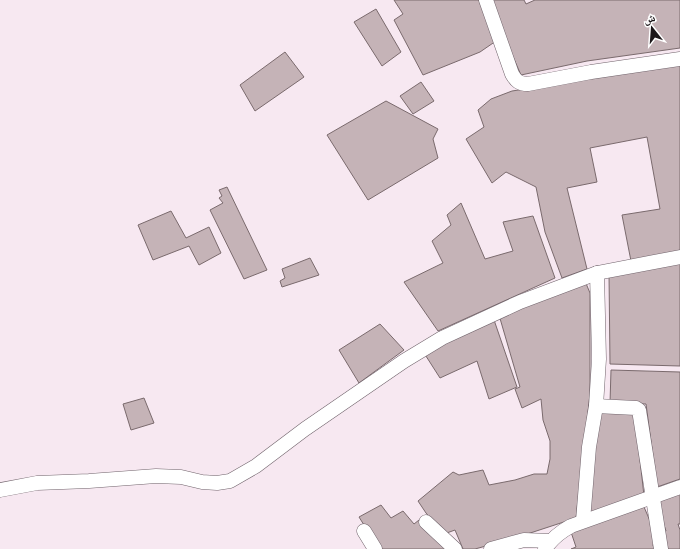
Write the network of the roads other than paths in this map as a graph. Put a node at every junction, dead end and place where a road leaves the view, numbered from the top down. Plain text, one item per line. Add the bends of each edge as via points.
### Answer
1 (486, 0) edge
2 (680, 60) edge
3 (680, 257) edge
4 (597, 273) junction
5 (596, 406) junction
6 (680, 487) edge
7 (0, 490) edge
8 (652, 497) junction
9 (426, 522) dead end
10 (582, 522) junction
11 (364, 531) dead end
12 (548, 545) edge
13 (375, 549) edge
14 (455, 549) edge
15 (491, 549) edge
16 (661, 549) edge

1 - 2 street via 512,74 521,84
3 - 4 street
4 - 5 street via 599,359
4 - 7 street via 520,302 442,338 404,361 310,425 256,466 230,481 202,482 181,477 156,476 36,483
5 - 8 street via 639,410
5 - 10 street via 589,447
6 - 8 street
8 - 10 street
8 - 16 street
9 - 14 street
10 - 12 street via 559,532
11 - 13 street
12 - 15 street via 524,540

